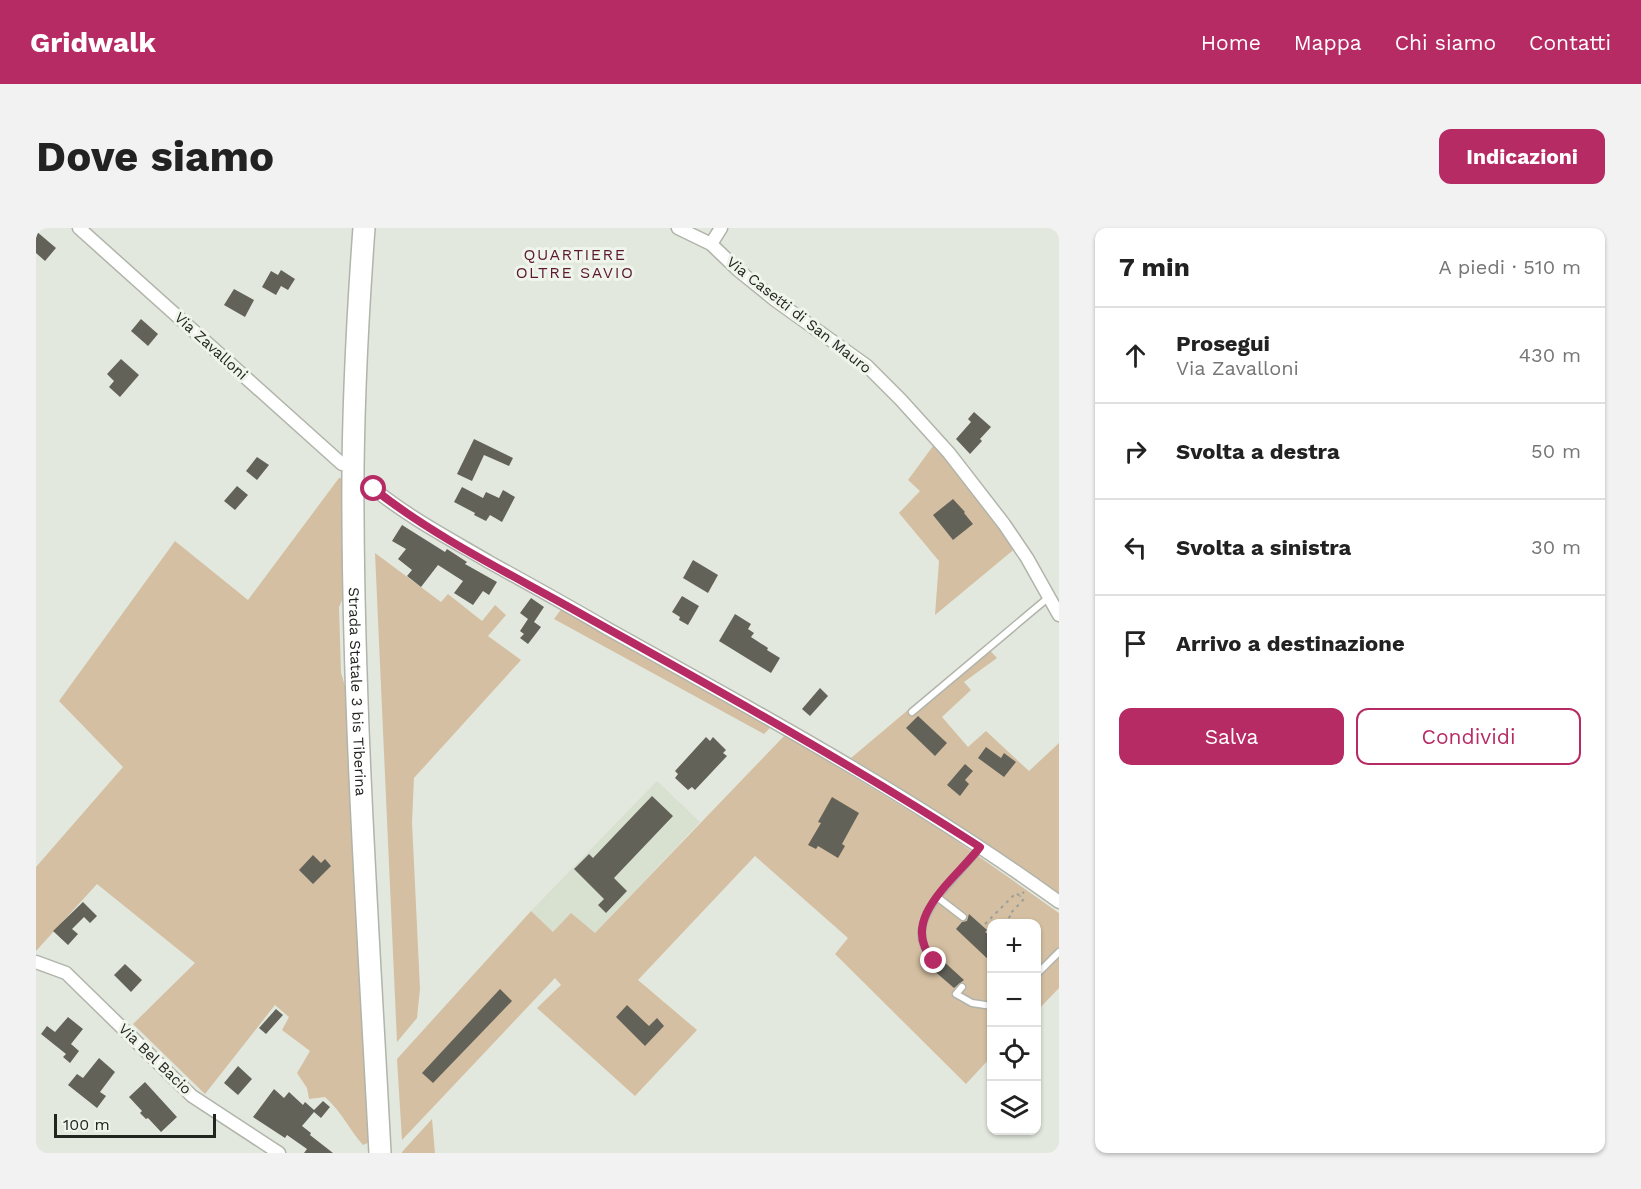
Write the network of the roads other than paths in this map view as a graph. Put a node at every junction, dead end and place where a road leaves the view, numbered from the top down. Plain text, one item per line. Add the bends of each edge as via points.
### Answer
1 (79, 228) edge
2 (364, 228) edge
3 (376, 228) edge
4 (678, 228) edge
5 (721, 228) edge
6 (711, 244) junction
7 (342, 464) tunnel mouth
8 (374, 489) tunnel mouth
9 (1049, 597) junction
10 (1059, 615) edge
11 (912, 712) dead end
12 (980, 847) junction
13 (937, 897) junction
14 (1059, 903) edge
15 (963, 917) dead end
16 (1059, 951) edge
17 (934, 961) dead end
18 (36, 962) edge
19 (1038, 973) edge
20 (962, 987) dead end
21 (987, 1005) edge
22 (379, 1019) junction
23 (279, 1153) edge
24 (380, 1153) edge
25 (392, 1153) edge

1 - 7 street, Via Zavalloni
2 - 22 highway, Strada Statale 3 bis Tiberina via 353,516 360,759
3 - 22 highway, Strada Statale 3 bis Tiberina via 366,518
4 - 6 street, Via Casetti di San Mauro
5 - 6 street
6 - 9 street, Via Casetti di San Mauro via 775,300 867,366 901,400 949,453 1004,524
8 - 12 street via 442,536 729,697
9 - 10 street, Via Casetti di San Mauro
9 - 11 lane
12 - 13 lane
12 - 14 street
13 - 15 lane
13 - 17 lane via 924,916 922,933 923,946
16 - 19 lane
18 - 23 street, Via Bel Bacio via 66,973 192,1096
20 - 21 lane via 956,994 972,1003
22 - 24 highway, Strada Statale 3 bis Tiberina
22 - 25 highway, Strada Statale 3 bis Tiberina

